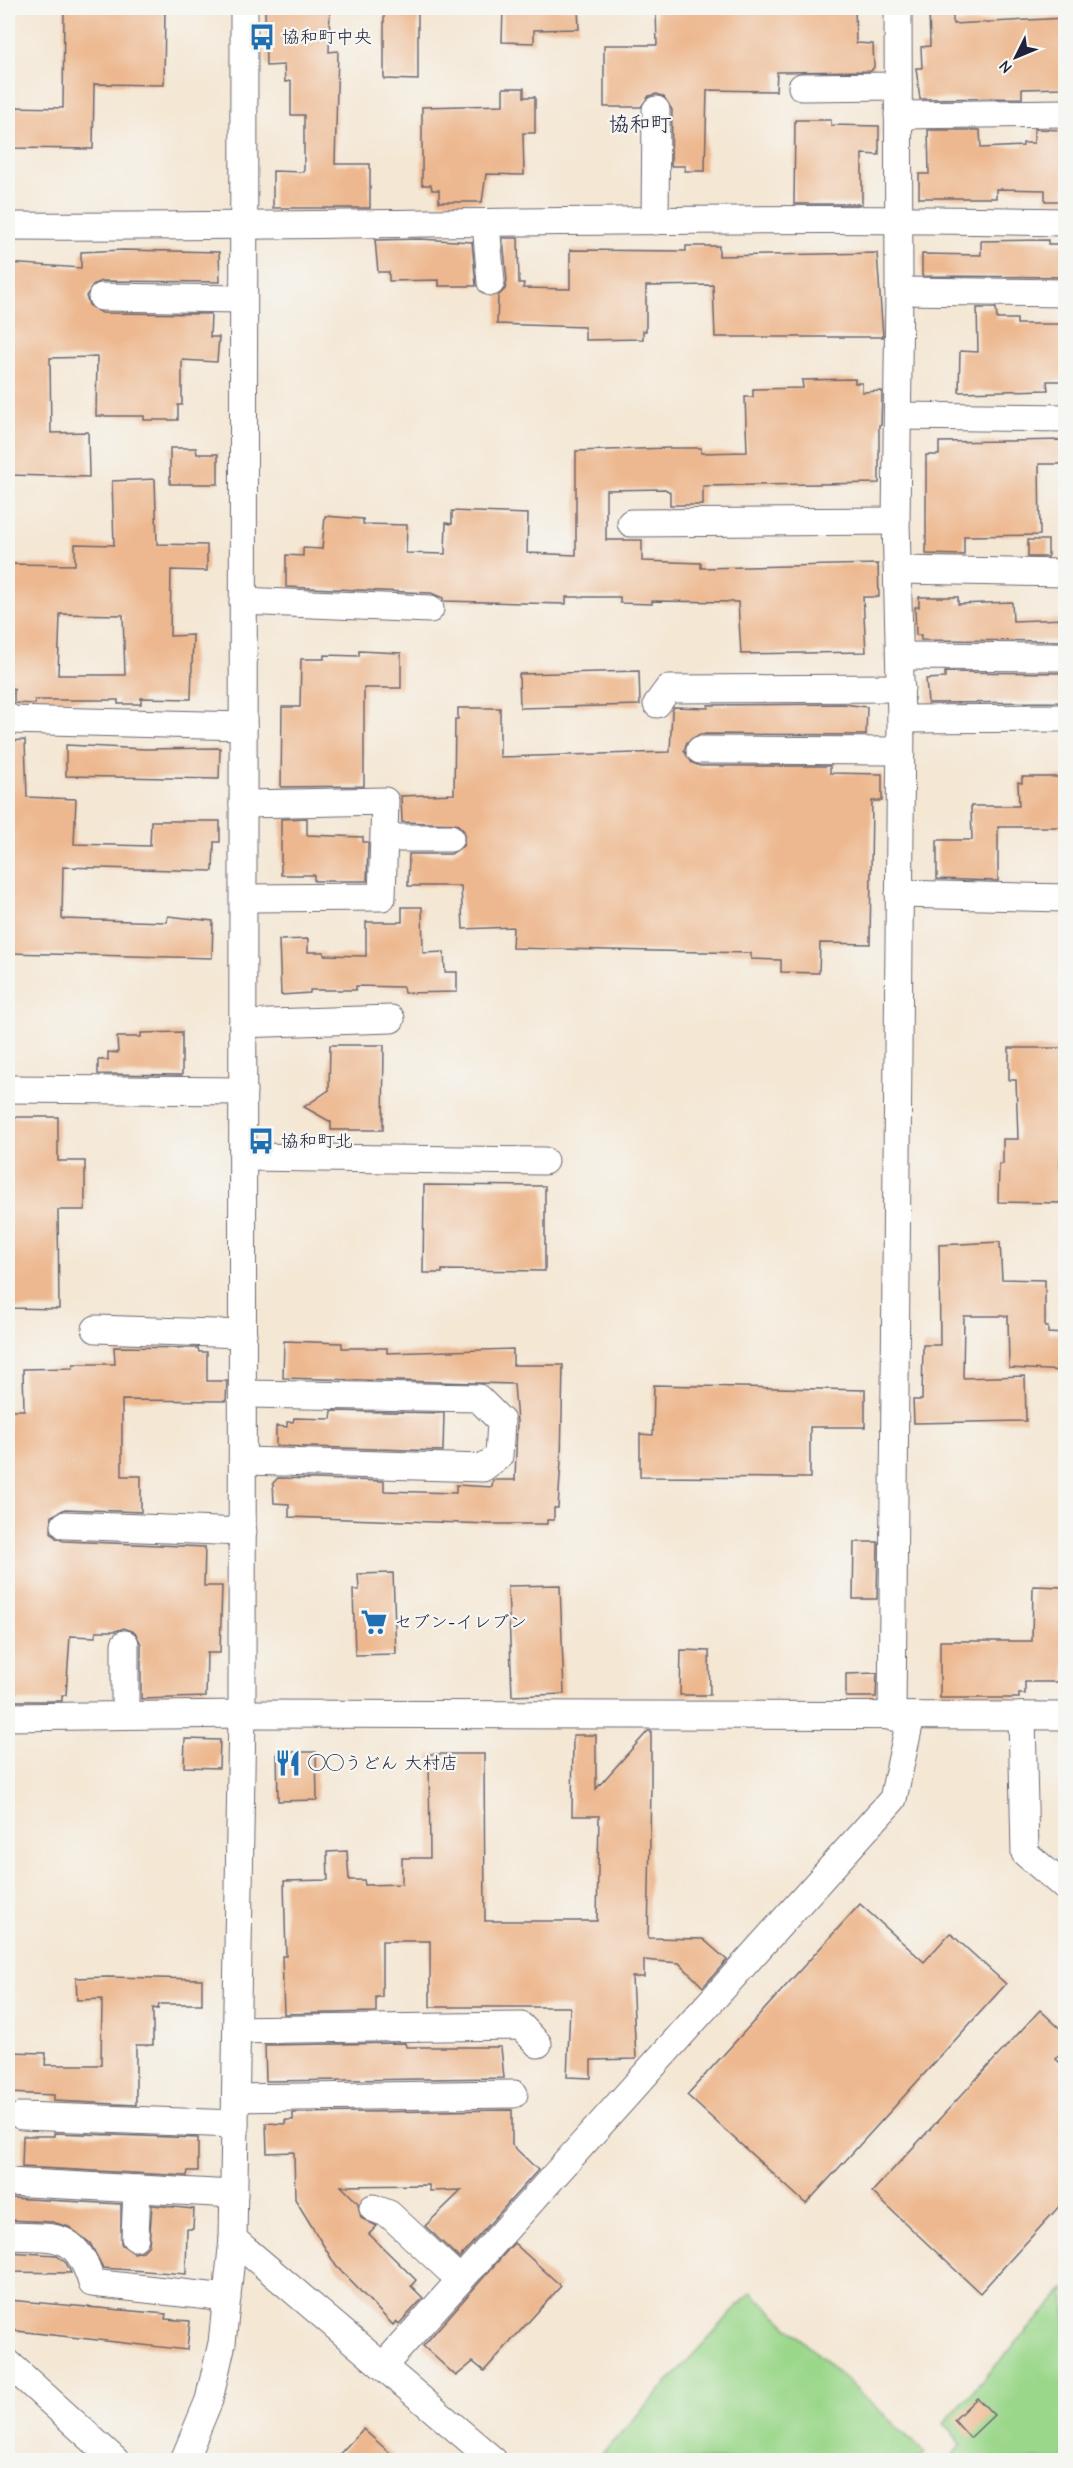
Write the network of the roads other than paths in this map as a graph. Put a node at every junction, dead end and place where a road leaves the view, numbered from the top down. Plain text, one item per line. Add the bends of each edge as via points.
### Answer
1 (244, 8) edge
2 (898, 8) edge
3 (898, 86) junction
4 (802, 87) dead end
5 (656, 110) dead end
6 (1065, 113) edge
7 (898, 115) junction
8 (899, 218) junction
9 (655, 221) junction
10 (1065, 222) edge
11 (486, 224) junction
12 (8, 226) edge
13 (243, 227) junction
14 (491, 282) dead end
15 (899, 291) junction
16 (1065, 293) edge
17 (102, 297) dead end
18 (243, 300) junction
19 (898, 416) junction
20 (1065, 418) edge
21 (896, 520) junction
22 (631, 523) dead end
23 (899, 570) junction
24 (1065, 573) edge
25 (243, 601) junction
26 (430, 609) dead end
27 (900, 656) junction
28 (1065, 657) edge
29 (901, 688) junction
30 (657, 704) dead end
31 (8, 717) edge
32 (1065, 718) edge
33 (901, 719) junction
34 (243, 726) junction
35 (700, 750) dead end
36 (899, 751) junction
37 (243, 804) junction
38 (385, 838) junction
39 (450, 838) dead end
40 (899, 894) junction
41 (244, 898) junction
42 (1065, 898) edge
43 (391, 1019) dead end
44 (243, 1024) junction
45 (8, 1089) edge
46 (243, 1091) junction
47 (243, 1157) junction
48 (544, 1161) dead end
49 (96, 1329) dead end
50 (243, 1334) junction
51 (243, 1394) junction
52 (243, 1461) junction
53 (65, 1525) dead end
54 (243, 1532) junction
55 (125, 1644) dead end
56 (242, 1714) junction
57 (125, 1715) junction
58 (902, 1716) junction
59 (1022, 1716) junction
60 (1065, 1716) edge
61 (8, 1717) edge
62 (1065, 1888) edge
63 (237, 2030) junction
64 (538, 2044) dead end
65 (514, 2094) dead end
66 (236, 2098) junction
67 (22, 2116) dead end
68 (235, 2124) junction
69 (8, 2182) edge
70 (137, 2189) junction
71 (234, 2194) junction
72 (373, 2208) dead end
73 (8, 2236) edge
74 (135, 2237) dead end
75 (233, 2239) junction
76 (460, 2280) junction
77 (227, 2298) junction
78 (8, 2364) edge
79 (383, 2366) junction
80 (115, 2460) edge
81 (184, 2460) edge
82 (493, 2460) edge

1 - 13 street
2 - 3 street
3 - 4 street
3 - 7 street
5 - 9 street
6 - 7 street
7 - 8 street
8 - 9 street
8 - 10 street
8 - 15 street
9 - 11 street
11 - 13 street
11 - 14 street
12 - 13 street
13 - 18 street
15 - 16 street
15 - 19 street
17 - 18 street
18 - 25 street
19 - 20 street
19 - 21 street
21 - 22 street
21 - 23 street
23 - 24 street
23 - 27 street
25 - 26 street
25 - 34 street
27 - 28 street
27 - 29 street
29 - 30 street via 668,689
29 - 33 street
31 - 34 street
32 - 33 street
33 - 36 street
34 - 37 street
35 - 36 street
36 - 40 street
37 - 38 street via 385,801
37 - 41 street
38 - 39 street
38 - 41 street via 382,897
40 - 42 street
40 - 58 street
41 - 44 street
43 - 44 street
44 - 46 street
45 - 46 street
46 - 47 street
47 - 48 street
47 - 50 street
49 - 50 street
50 - 51 street
51 - 52 street
51 - 52 street via 478,1398 501,1421 499,1456 483,1468
52 - 54 street
53 - 54 street
54 - 56 street
55 - 57 street
56 - 57 street
56 - 58 street
56 - 63 street
57 - 61 street
58 - 59 street
58 - 76 street via 893,1799
59 - 60 street
59 - 62 street via 1025,1853
63 - 64 street via 521,2026
63 - 66 street
65 - 66 street
66 - 68 street
67 - 68 street
68 - 71 street
69 - 70 street
70 - 71 street
70 - 74 street
71 - 75 street
72 - 76 street via 389,2214
73 - 77 street via 64,2239 78,2252 92,2283
75 - 77 street
75 - 79 street
76 - 79 street
77 - 81 street via 209,2400
78 - 80 street
79 - 82 street

